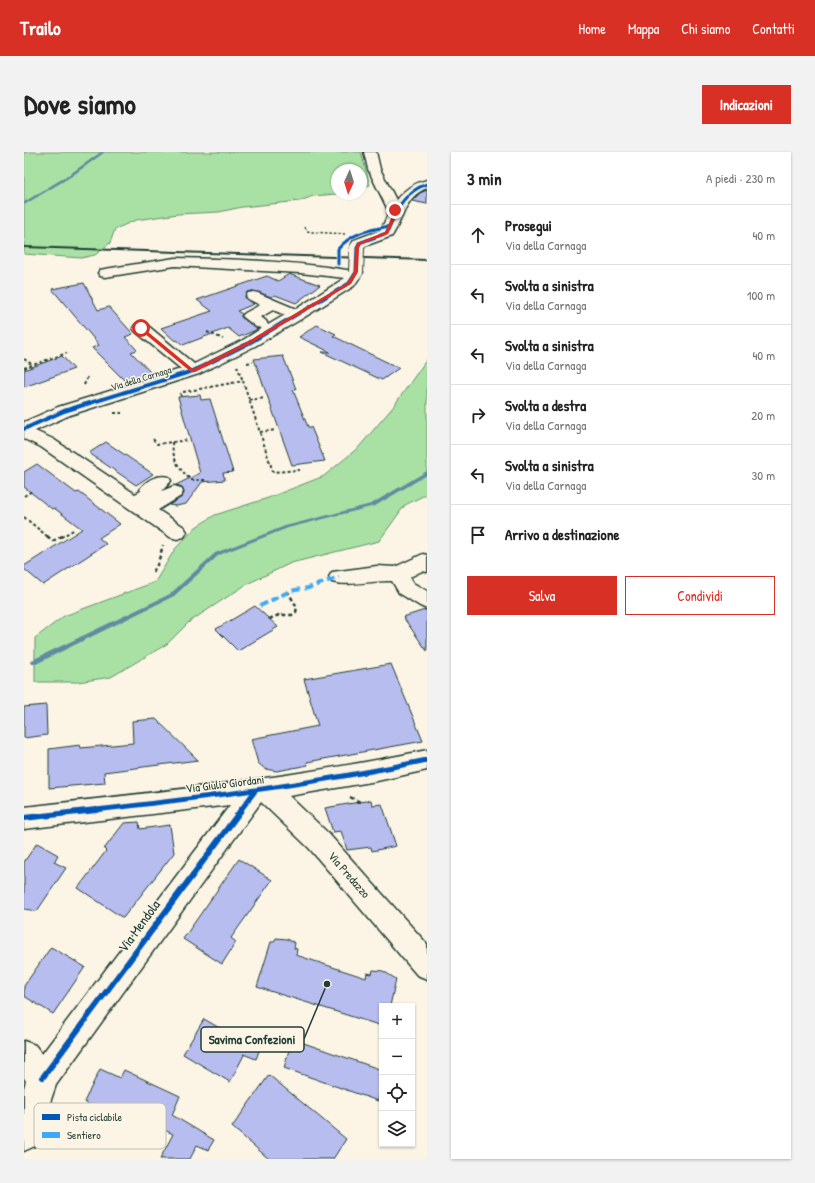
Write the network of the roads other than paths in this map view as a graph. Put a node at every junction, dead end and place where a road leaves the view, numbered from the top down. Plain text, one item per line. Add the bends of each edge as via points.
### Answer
1 (370, 152) edge
2 (427, 184) edge
3 (396, 212) junction
4 (337, 268) junction
5 (105, 273) dead end
6 (355, 274) junction
7 (253, 296) dead end
8 (273, 304) junction
9 (304, 311) junction
10 (260, 324) dead end
11 (141, 328) dead end
12 (193, 371) junction
13 (108, 408) dead end
14 (64, 411) junction
15 (24, 429) edge
16 (24, 432) edge
17 (168, 486) dead end
18 (427, 565) edge
19 (398, 574) junction
20 (339, 576) dead end
21 (427, 600) edge
22 (427, 760) edge
23 (260, 791) junction
24 (24, 818) edge
25 (427, 965) edge
26 (34, 1066) edge
27 (24, 1135) edge

1 - 3 street via 374,169
2 - 3 street via 409,192
3 - 6 street, bridge via 387,233 374,233 359,243 354,242
4 - 5 street via 175,262
4 - 6 street
4 - 9 street, Via della Carnaga via 332,284
6 - 9 street, Via della Carnaga via 349,284
7 - 8 street
8 - 9 street
8 - 10 street via 250,316
9 - 12 street, Via della Carnaga
11 - 12 street, Via della Carnaga
12 - 14 street, Via della Carnaga
13 - 14 street, Via della Carnaga
14 - 15 street, Via della Carnaga
16 - 17 street via 48,443 158,518
18 - 19 street via 423,562
19 - 20 street
19 - 21 street via 406,588
22 - 23 street, Via Giulio Giordani via 326,781
23 - 24 street, Via Giulio Giordani
23 - 25 street, Via Predazzo via 318,840
23 - 26 street, Via Mendola
26 - 27 street, Via Mendola

